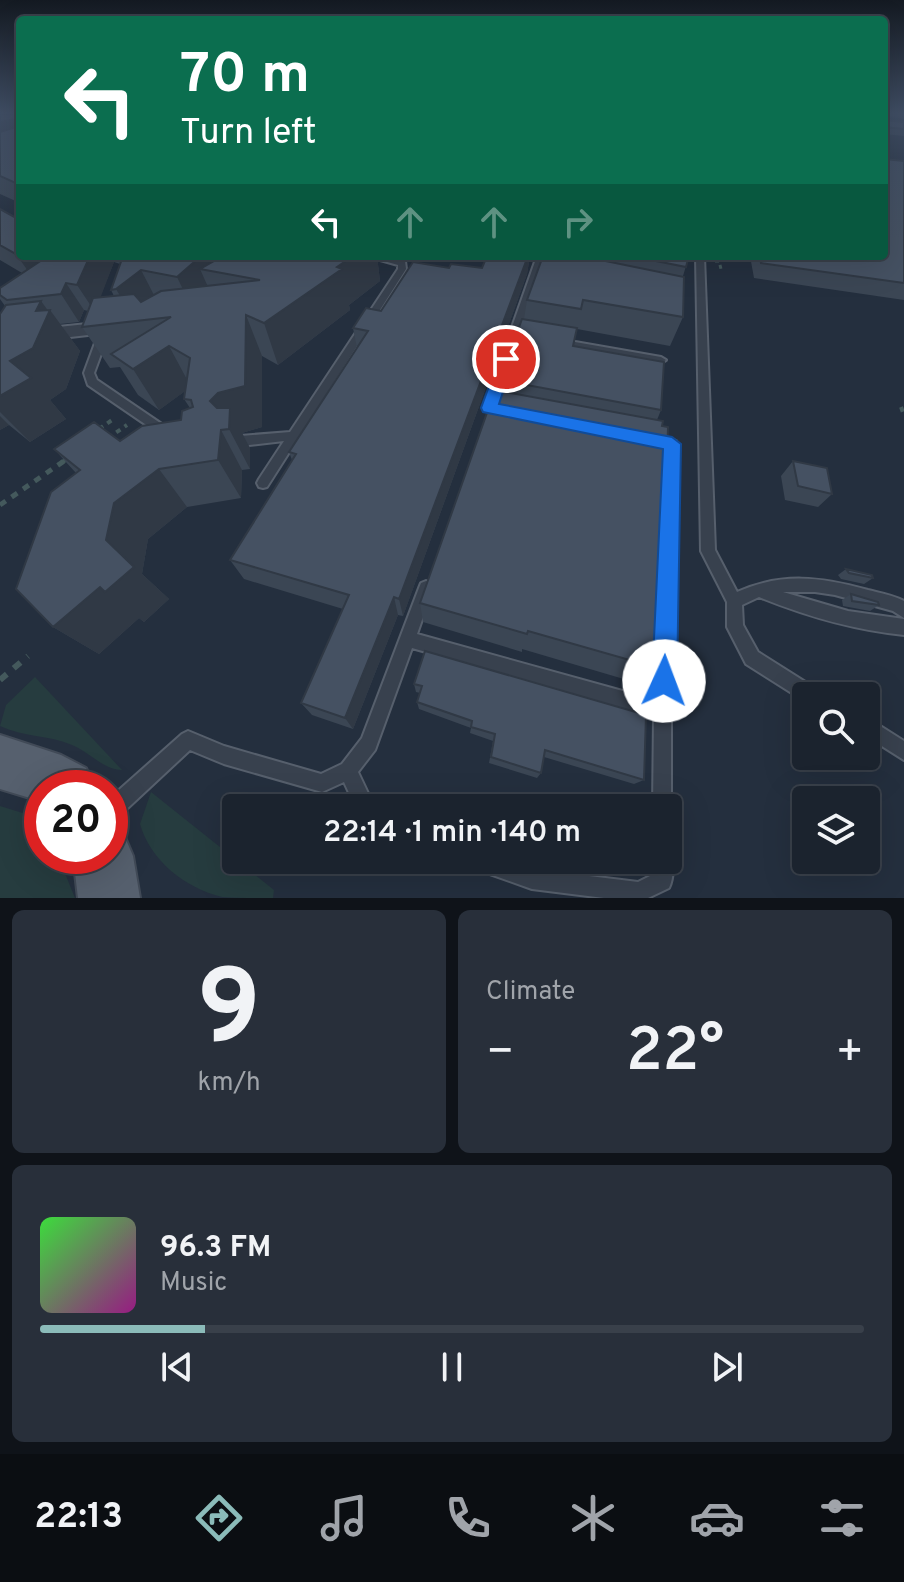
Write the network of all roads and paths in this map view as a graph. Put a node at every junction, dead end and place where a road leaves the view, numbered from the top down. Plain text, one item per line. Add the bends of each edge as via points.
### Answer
1 (393, 260) edge
2 (700, 260) edge
3 (543, 267) edge
4 (687, 303) edge
5 (702, 306) junction
6 (135, 325) edge
7 (105, 328) junction
8 (0, 339) edge
9 (544, 339) edge
10 (661, 360) edge
11 (901, 407) dead end
12 (130, 408) junction
13 (493, 414) edge
14 (141, 415) junction
15 (904, 415) edge
16 (95, 431) edge
17 (294, 436) junction
18 (172, 437) edge
19 (642, 438) edge
20 (107, 439) edge
21 (240, 441) dead end
22 (72, 447) edge
23 (75, 457) edge
24 (67, 459) junction
25 (263, 483) dead end
26 (0, 505) edge
27 (433, 567) edge
28 (755, 589) junction
29 (734, 601) junction
30 (904, 611) edge
31 (904, 627) edge
32 (408, 639) junction
33 (28, 656) dead end
34 (0, 680) edge
35 (792, 683) edge
36 (663, 711) junction
37 (880, 735) edge
38 (904, 751) edge
39 (0, 762) edge
40 (28, 770) edge
41 (348, 770) junction
42 (359, 794) edge
43 (662, 794) edge
44 (128, 795) edge
45 (106, 874) edge
46 (518, 874) edge
47 (662, 874) edge
48 (109, 898) edge

1 - 17 lane via 402,263 402,269
2 - 5 lane
3 - 13 lane
4 - 5 lane
5 - 29 lane via 708,551
6 - 7 street
7 - 8 street
7 - 12 lane via 89,373 92,382
9 - 10 lane
11 - 15 path
12 - 14 lane
12 - 16 path
14 - 18 lane
14 - 20 path
17 - 21 lane
17 - 25 lane
19 - 36 lane via 672,444
22 - 24 path
23 - 24 path
24 - 26 path
27 - 32 lane
28 - 29 lane
28 - 30 lane via 805,582
28 - 31 lane via 792,604
29 - 35 lane via 735,627 752,658
32 - 36 lane
32 - 41 lane via 369,744
33 - 34 path
36 - 43 lane
37 - 38 lane
39 - 40 main road
41 - 42 lane
41 - 44 lane via 322,783 188,740
45 - 48 main road
46 - 47 lane via 638,892 662,881

